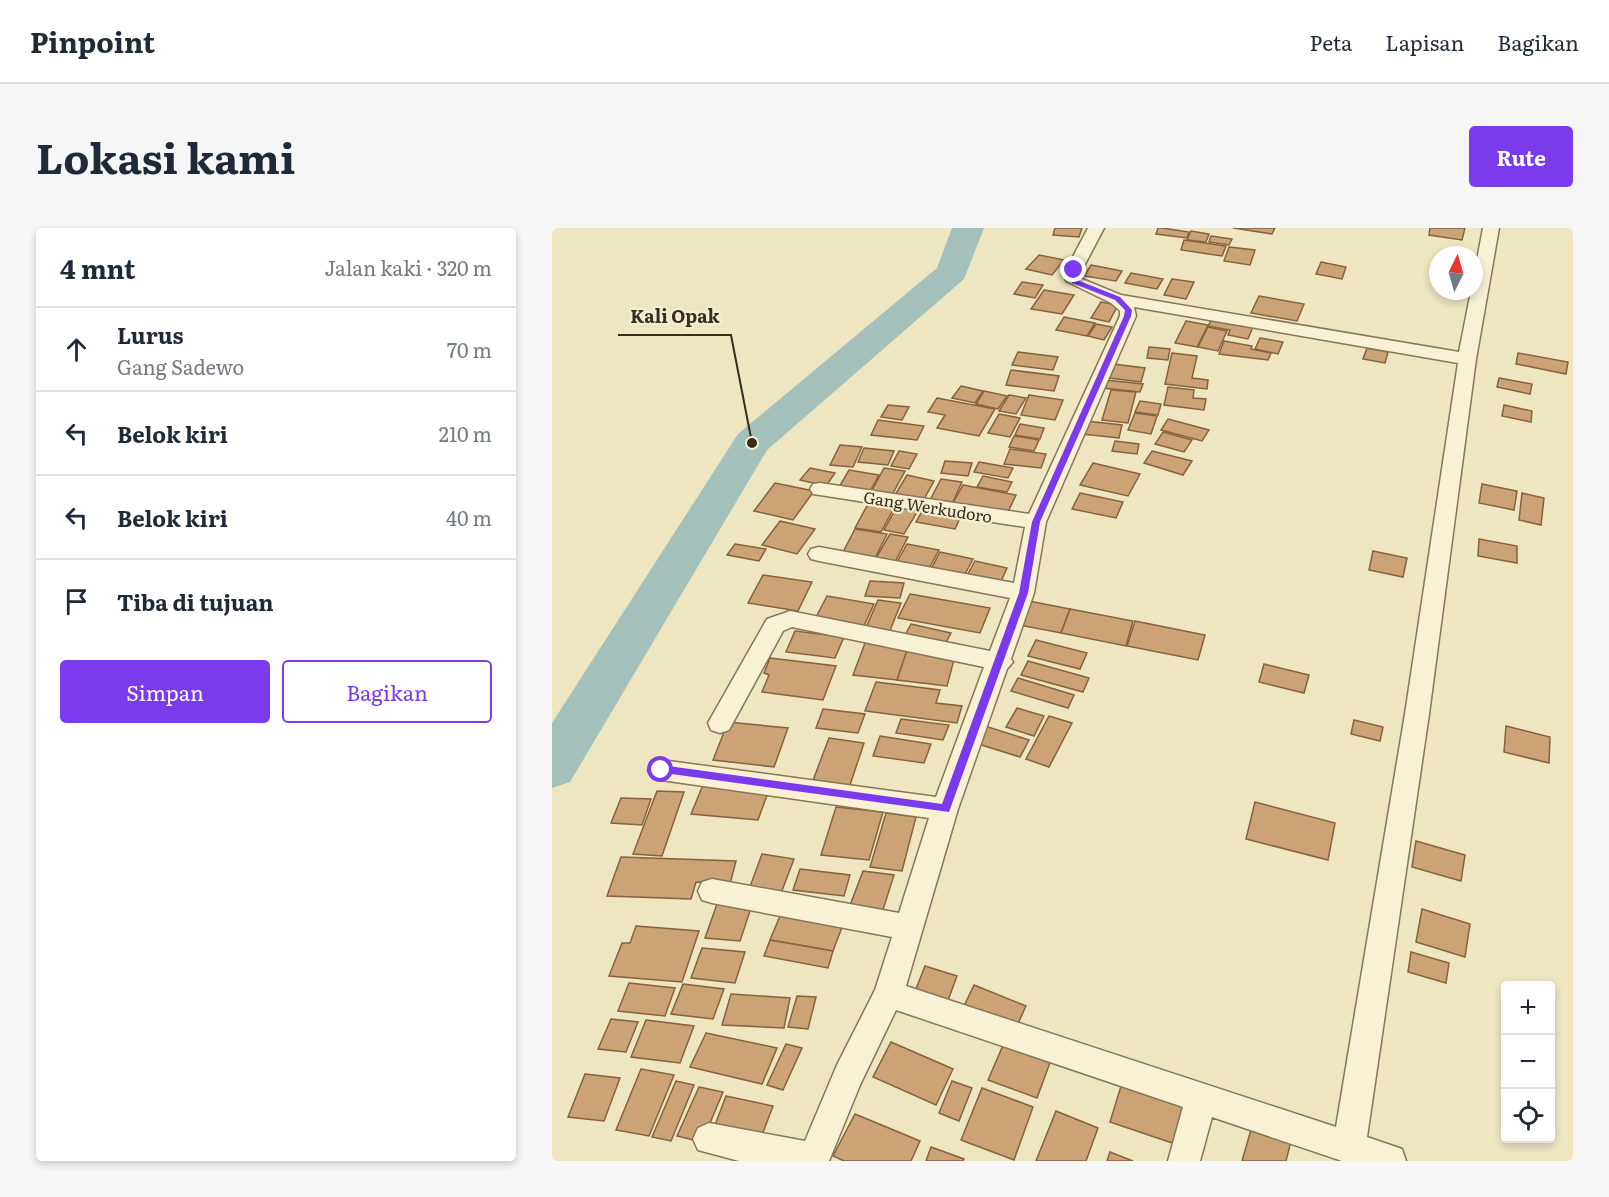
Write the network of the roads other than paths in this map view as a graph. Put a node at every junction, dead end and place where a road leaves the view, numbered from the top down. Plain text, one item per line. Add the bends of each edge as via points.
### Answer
1 (1096, 228) edge
2 (1491, 228) edge
3 (1118, 299) junction
4 (1467, 359) junction
5 (820, 489) dead end
6 (1036, 522) junction
7 (819, 554) dead end
8 (1023, 593) junction
9 (1000, 662) junction
10 (720, 723) dead end
11 (661, 770) dead end
12 (945, 809) junction
13 (712, 891) dead end
14 (911, 928) junction
15 (889, 994) junction
16 (1202, 1098) junction
17 (709, 1139) dead end
18 (1349, 1147) junction
19 (813, 1160) edge
20 (1184, 1161) edge
21 (1390, 1161) edge

1 - 3 street via 1074,270 1074,281
2 - 4 street
3 - 4 street
3 - 6 street via 1128,310 1128,316
4 - 18 street via 1417,714
5 - 6 street, Gang Werkudoro
6 - 8 street
7 - 8 street
8 - 9 street
9 - 10 street via 801,620 781,621 775,625
9 - 12 street
11 - 12 street
12 - 14 street
13 - 14 street
14 - 15 street
15 - 16 street
15 - 19 street via 848,1076
16 - 18 street
16 - 20 street
17 - 19 street
18 - 21 street

